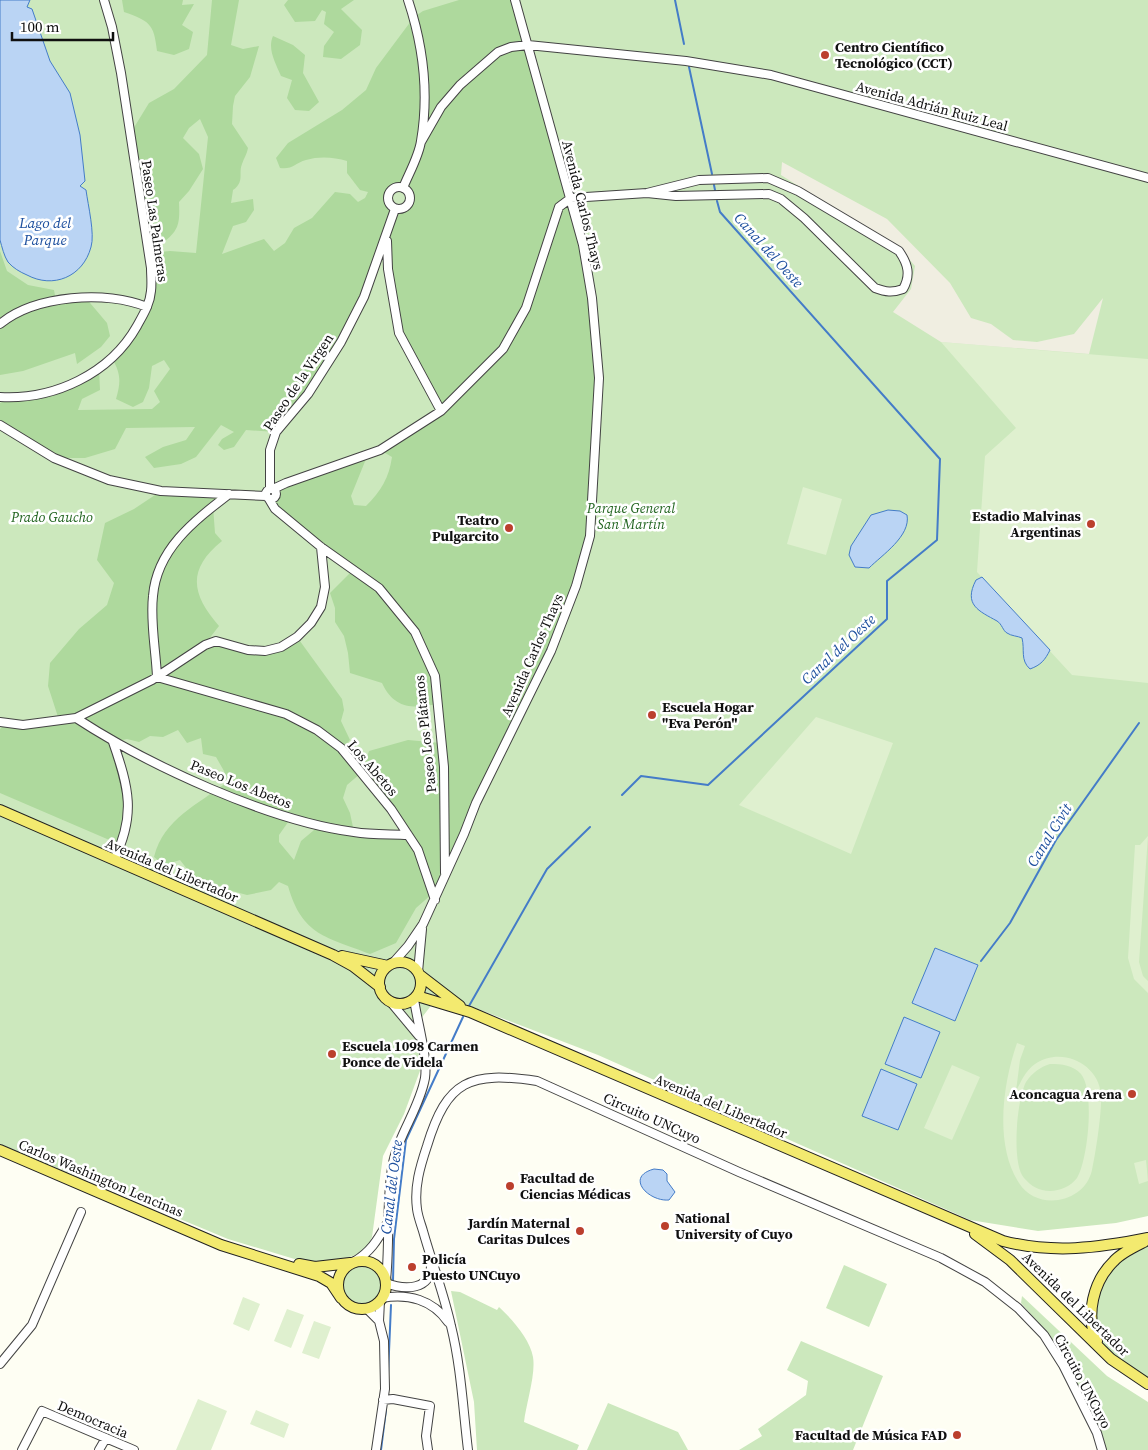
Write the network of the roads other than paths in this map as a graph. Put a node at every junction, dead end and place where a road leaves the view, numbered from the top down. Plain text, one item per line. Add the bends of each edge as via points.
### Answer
1 (104, 0) edge
2 (408, 0) edge
3 (515, 0) edge
4 (528, 45) junction
5 (421, 142) junction
6 (1148, 178) edge
7 (403, 188) junction
8 (646, 193) junction
9 (571, 198) junction
10 (395, 209) junction
11 (386, 236) junction
12 (147, 307) junction
13 (0, 324) edge
14 (0, 397) edge
15 (13, 398) junction
16 (0, 403) edge
17 (441, 411) junction
18 (0, 420) edge
19 (0, 425) edge
20 (13, 432) junction
21 (228, 494) junction
22 (269, 494) junction
23 (275, 509) joint
24 (322, 547) junction
25 (158, 677) junction
26 (76, 718) junction
27 (0, 722) edge
28 (113, 742) junction
29 (0, 810) edge
30 (408, 835) junction
31 (114, 860) junction
32 (445, 875) junction
33 (434, 900) junction
34 (423, 924) junction
35 (333, 954) junction
36 (390, 965) junction
37 (419, 974) junction
38 (380, 987) junction
39 (415, 997) junction
40 (389, 1000) junction
41 (470, 1012) junction
42 (419, 1036) junction
43 (0, 1150) edge
44 (81, 1212) dead end
45 (387, 1224) junction
46 (962, 1225) junction
47 (190, 1232) junction
48 (1148, 1238) edge
49 (431, 1257) junction
50 (352, 1262) junction
51 (386, 1281) junction
52 (341, 1298) junction
53 (381, 1300) junction
54 (367, 1309) junction
55 (379, 1321) junction
56 (451, 1326) junction
57 (1100, 1347) junction
58 (0, 1364) edge
59 (1148, 1384) edge
60 (383, 1400) junction
61 (106, 1438) junction
62 (22, 1450) edge
63 (99, 1450) edge
64 (134, 1450) edge
65 (376, 1450) edge
66 (428, 1450) edge
67 (468, 1450) edge
68 (1102, 1450) edge

1 - 12 street, Paseo Las Palmeras via 121,73 151,268
2 - 5 street via 419,33 425,90
3 - 4 street, Avenida Carlos Thays
4 - 5 street via 498,52 460,85 441,107
4 - 6 street, Avenida Adrián Ruiz Leal via 686,61 771,75
4 - 9 street, Avenida Carlos Thays
5 - 7 street
7 - 10 street via 409,193 409,204 403,209
7 - 10 street via 393,189 388,194 388,201
8 - 8 street via 676,196 769,194 793,208 875,288 895,292 903,289 908,280 906,260 900,251 798,190 768,178 699,180
8 - 9 street
9 - 17 street via 559,208 526,308 503,349
9 - 32 street, Avenida Carlos Thays via 583,245 598,351 590,536 576,586 551,651 476,803
10 - 11 street, Paseo de la Virgen
11 - 17 street via 399,333
11 - 22 street, Paseo de la Virgen via 364,297 341,342 308,394 276,432 270,450
12 - 13 street via 114,298 85,297 33,307
12 - 15 street, Paseo Las Palmeras via 132,335 99,370 60,388
14 - 15 street
15 - 16 street
17 - 22 street via 380,450 284,483
18 - 20 street
19 - 20 street
20 - 21 street via 54,458 109,480 161,491
21 - 22 street
21 - 25 street via 183,533 160,565 152,598
22 - 23 street, Paseo de la Virgen
23 - 24 street, Paseo Los Plátanos
24 - 25 street via 325,587 320,607 311,623 297,637 281,647 265,651 216,641 204,645
24 - 32 street, Paseo Los Plátanos via 379,588 415,632 435,676 444,767
25 - 26 street
25 - 30 street, Los Abetos via 286,714 317,730 341,748 391,808
26 - 27 street via 23,725
26 - 28 street, Paseo Los Abetos
28 - 30 street, Paseo Los Abetos via 217,790 291,818 354,832
28 - 31 street via 123,771 128,805 125,837
29 - 31 main road, Avenida del Libertador
30 - 33 street, Los Abetos via 418,850
31 - 35 main road, Avenida del Libertador
32 - 33 street, Avenida Carlos Thays
33 - 34 street, Avenida Carlos Thays
34 - 36 street, Avenida Carlos Thays
34 - 37 street, Avenida Carlos Thays via 418,954
35 - 36 main road, Avenida del Libertador
35 - 38 main road, Avenida del Libertador
36 - 37 main road via 406,962
36 - 38 main road via 380,979
37 - 39 main road via 422,983
37 - 41 main road, Avenida del Libertador
38 - 40 main road
39 - 40 main road via 403,1003
39 - 41 main road, Avenida del Libertador
39 - 42 street
40 - 42 street
41 - 46 main road, Avenida del Libertador
42 - 45 street via 425,1055 424,1079 395,1155
43 - 47 main road, Carlos Washington Lencinas
44 - 58 street via 32,1325
45 - 50 street via 376,1244
45 - 51 street
46 - 48 main road, Avenida del Libertador via 1003,1241 1043,1250 1074,1250
46 - 57 main road, Avenida del Libertador via 1010,1260
47 - 50 main road, Carlos Washington Lencinas via 315,1267
47 - 52 main road, Carlos Washington Lencinas via 249,1256 320,1276 331,1283
48 - 57 main road via 1114,1260 1099,1283 1091,1320
49 - 51 street via 432,1273 412,1289 400,1288
49 - 56 street, Circuito UNCuyo
49 - 68 street, Circuito UNCuyo via 418,1216 418,1172 438,1113 457,1089 469,1083 512,1077 537,1081 941,1258 985,1282 1018,1308 1044,1335 1064,1365
50 - 51 main road via 365,1260 374,1264
50 - 52 main road via 338,1278
51 - 53 main road
52 - 54 main road via 352,1307
53 - 54 main road
53 - 55 street
53 - 56 street via 396,1296 421,1300 442,1314
54 - 55 street
55 - 60 street via 384,1341
56 - 67 street, Circuito UNCuyo
57 - 59 main road, Avenida del Libertador
60 - 65 street
60 - 66 street via 430,1406 426,1436
61 - 62 street, Democracia via 42,1411
61 - 63 street
61 - 64 street, Democracia

